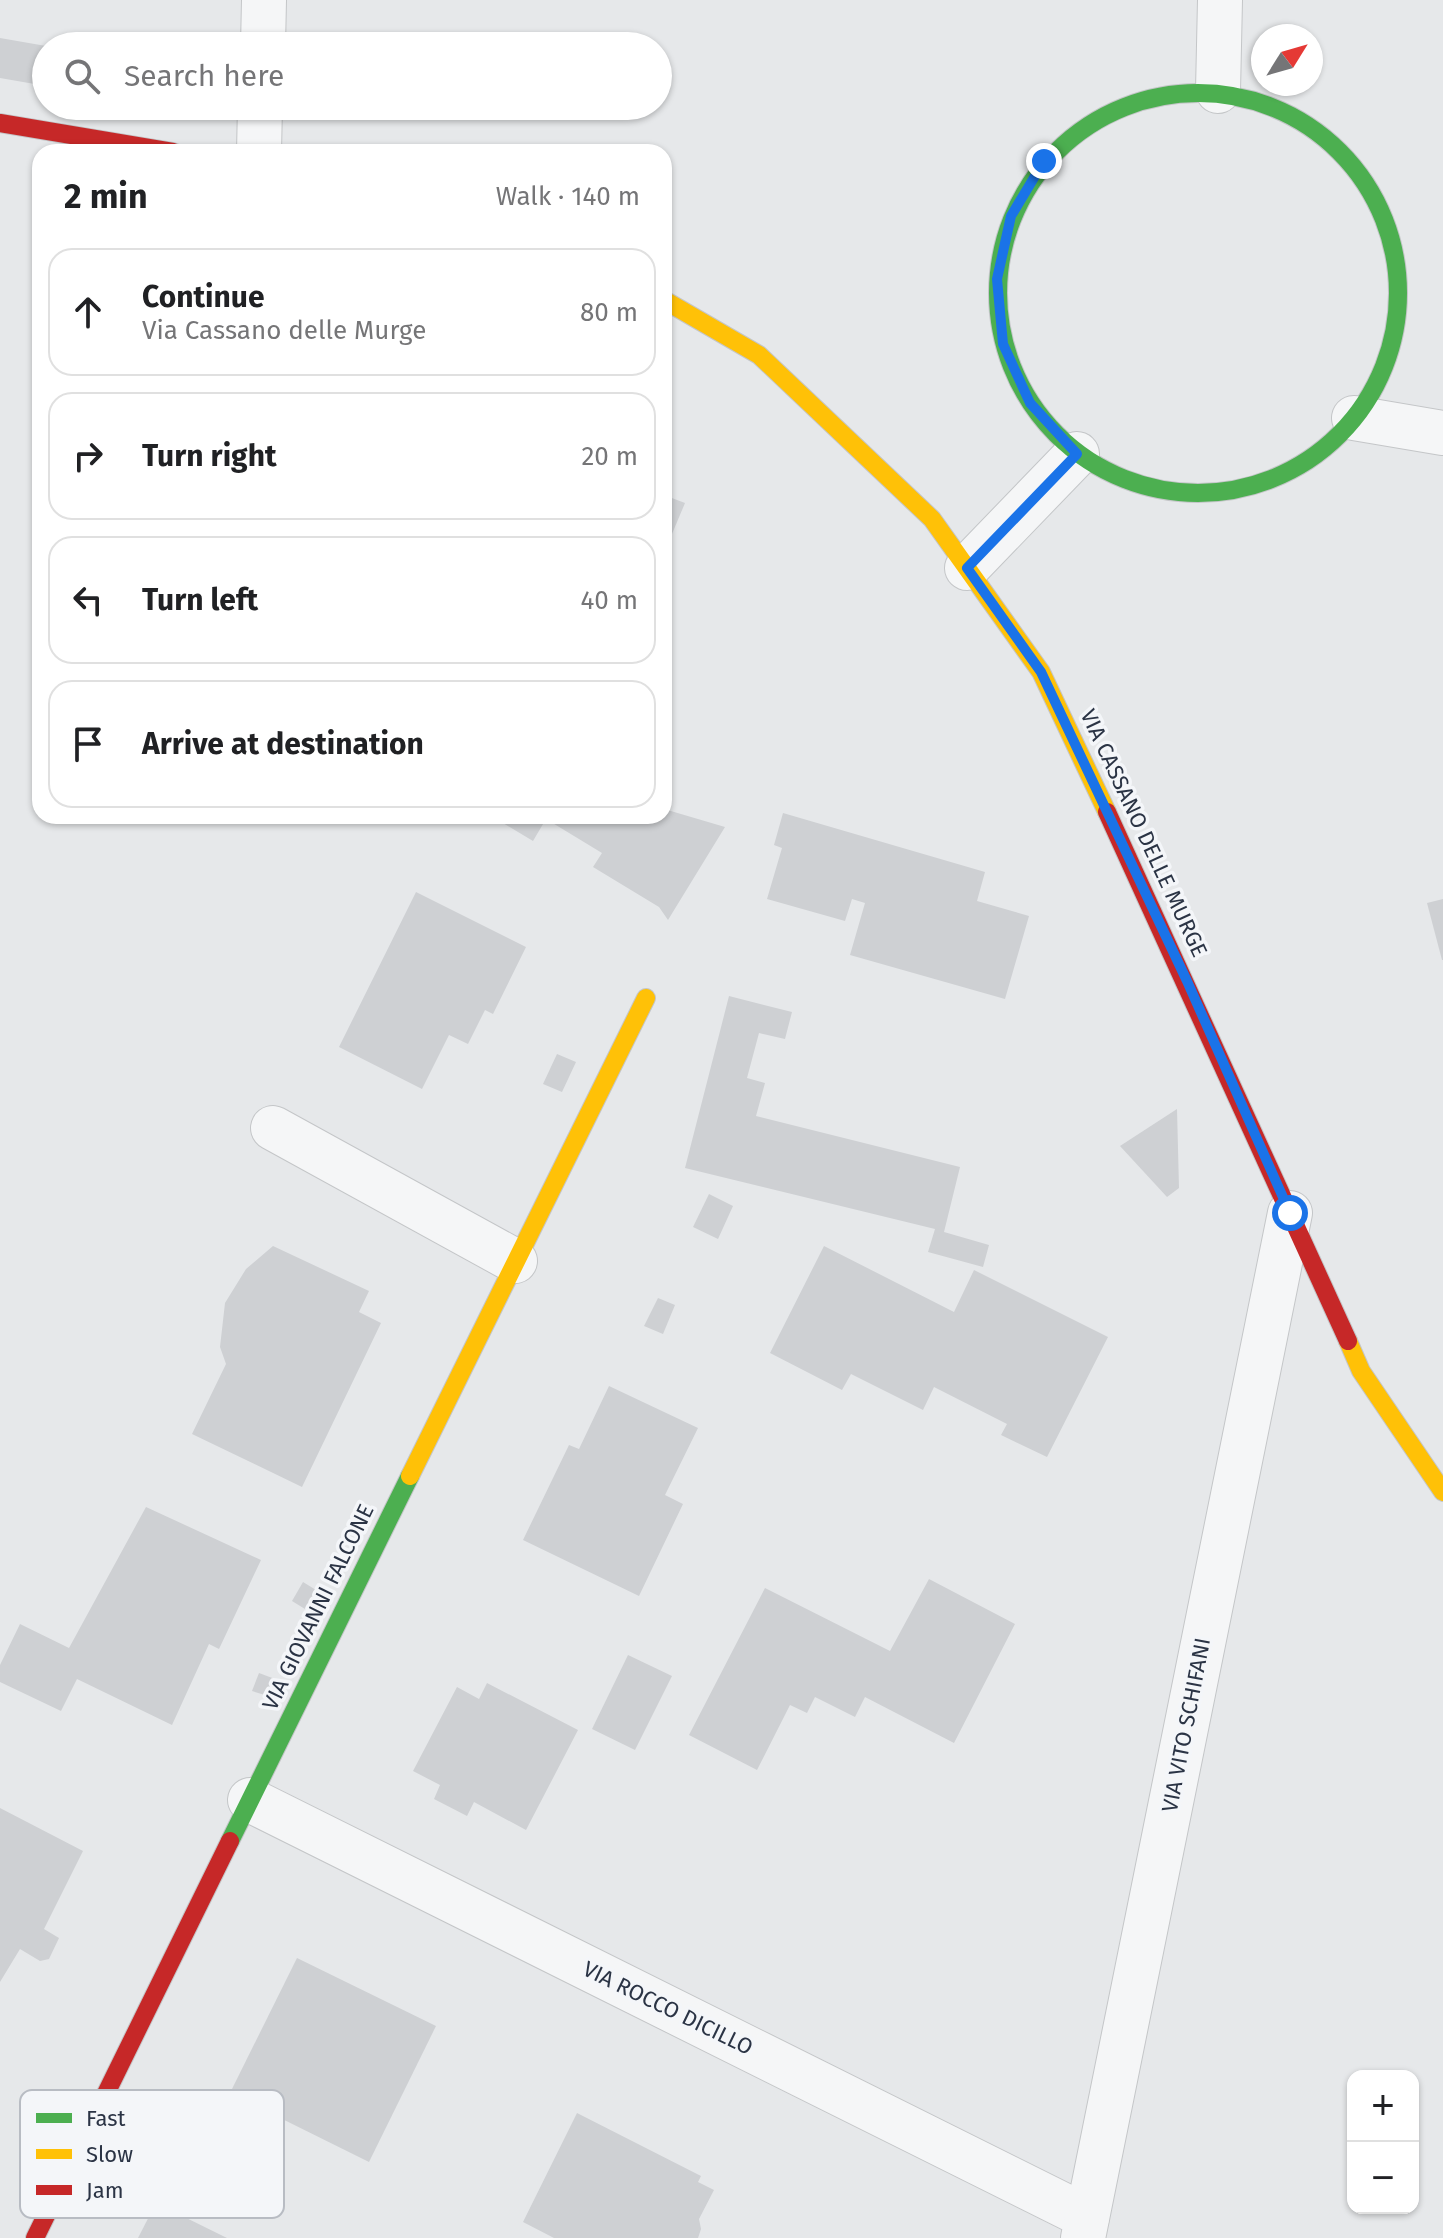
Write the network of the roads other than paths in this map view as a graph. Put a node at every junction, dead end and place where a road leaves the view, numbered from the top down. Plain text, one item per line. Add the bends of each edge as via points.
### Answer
1 (264, 0) edge
2 (1220, 0) edge
3 (263, 32) edge
4 (1218, 91) junction
5 (260, 120) edge
6 (0, 123) edge
7 (125, 144) edge
8 (259, 144) edge
9 (672, 305) edge
10 (1354, 418) junction
11 (1443, 433) edge
12 (1077, 454) junction
13 (967, 568) junction
14 (646, 998) dead end
15 (273, 1128) dead end
16 (1290, 1213) junction
17 (515, 1261) junction
18 (1443, 1492) edge
19 (250, 1800) junction
20 (108, 2090) edge
21 (45, 2218) edge
22 (1085, 2227) edge
23 (35, 2238) edge

1 - 3 street
2 - 4 street
4 - 10 street via 1281,108 1335,145 1375,196 1397,261 1397,329 1374,393
4 - 12 street via 1154,95 1094,119 1044,161 1011,216 997,279 1003,344 1030,403
5 - 8 street
6 - 7 street
9 - 13 street, VIA CASSANO DELLE MURGE via 759,355 932,519
10 - 11 street
10 - 12 street via 1330,446 1273,481 1205,495 1137,485
12 - 13 street
13 - 16 street, VIA CASSANO DELLE MURGE via 1041,672
14 - 17 street, VIA GIOVANNI FALCONE
15 - 17 street
16 - 18 street, VIA CASSANO DELLE MURGE via 1361,1371
16 - 22 street, VIA VITO SCHIFANI
17 - 19 street, VIA GIOVANNI FALCONE
19 - 20 street, VIA GIOVANNI FALCONE
19 - 22 street, VIA ROCCO DICILLO
21 - 23 street, VIA GIOVANNI FALCONE

